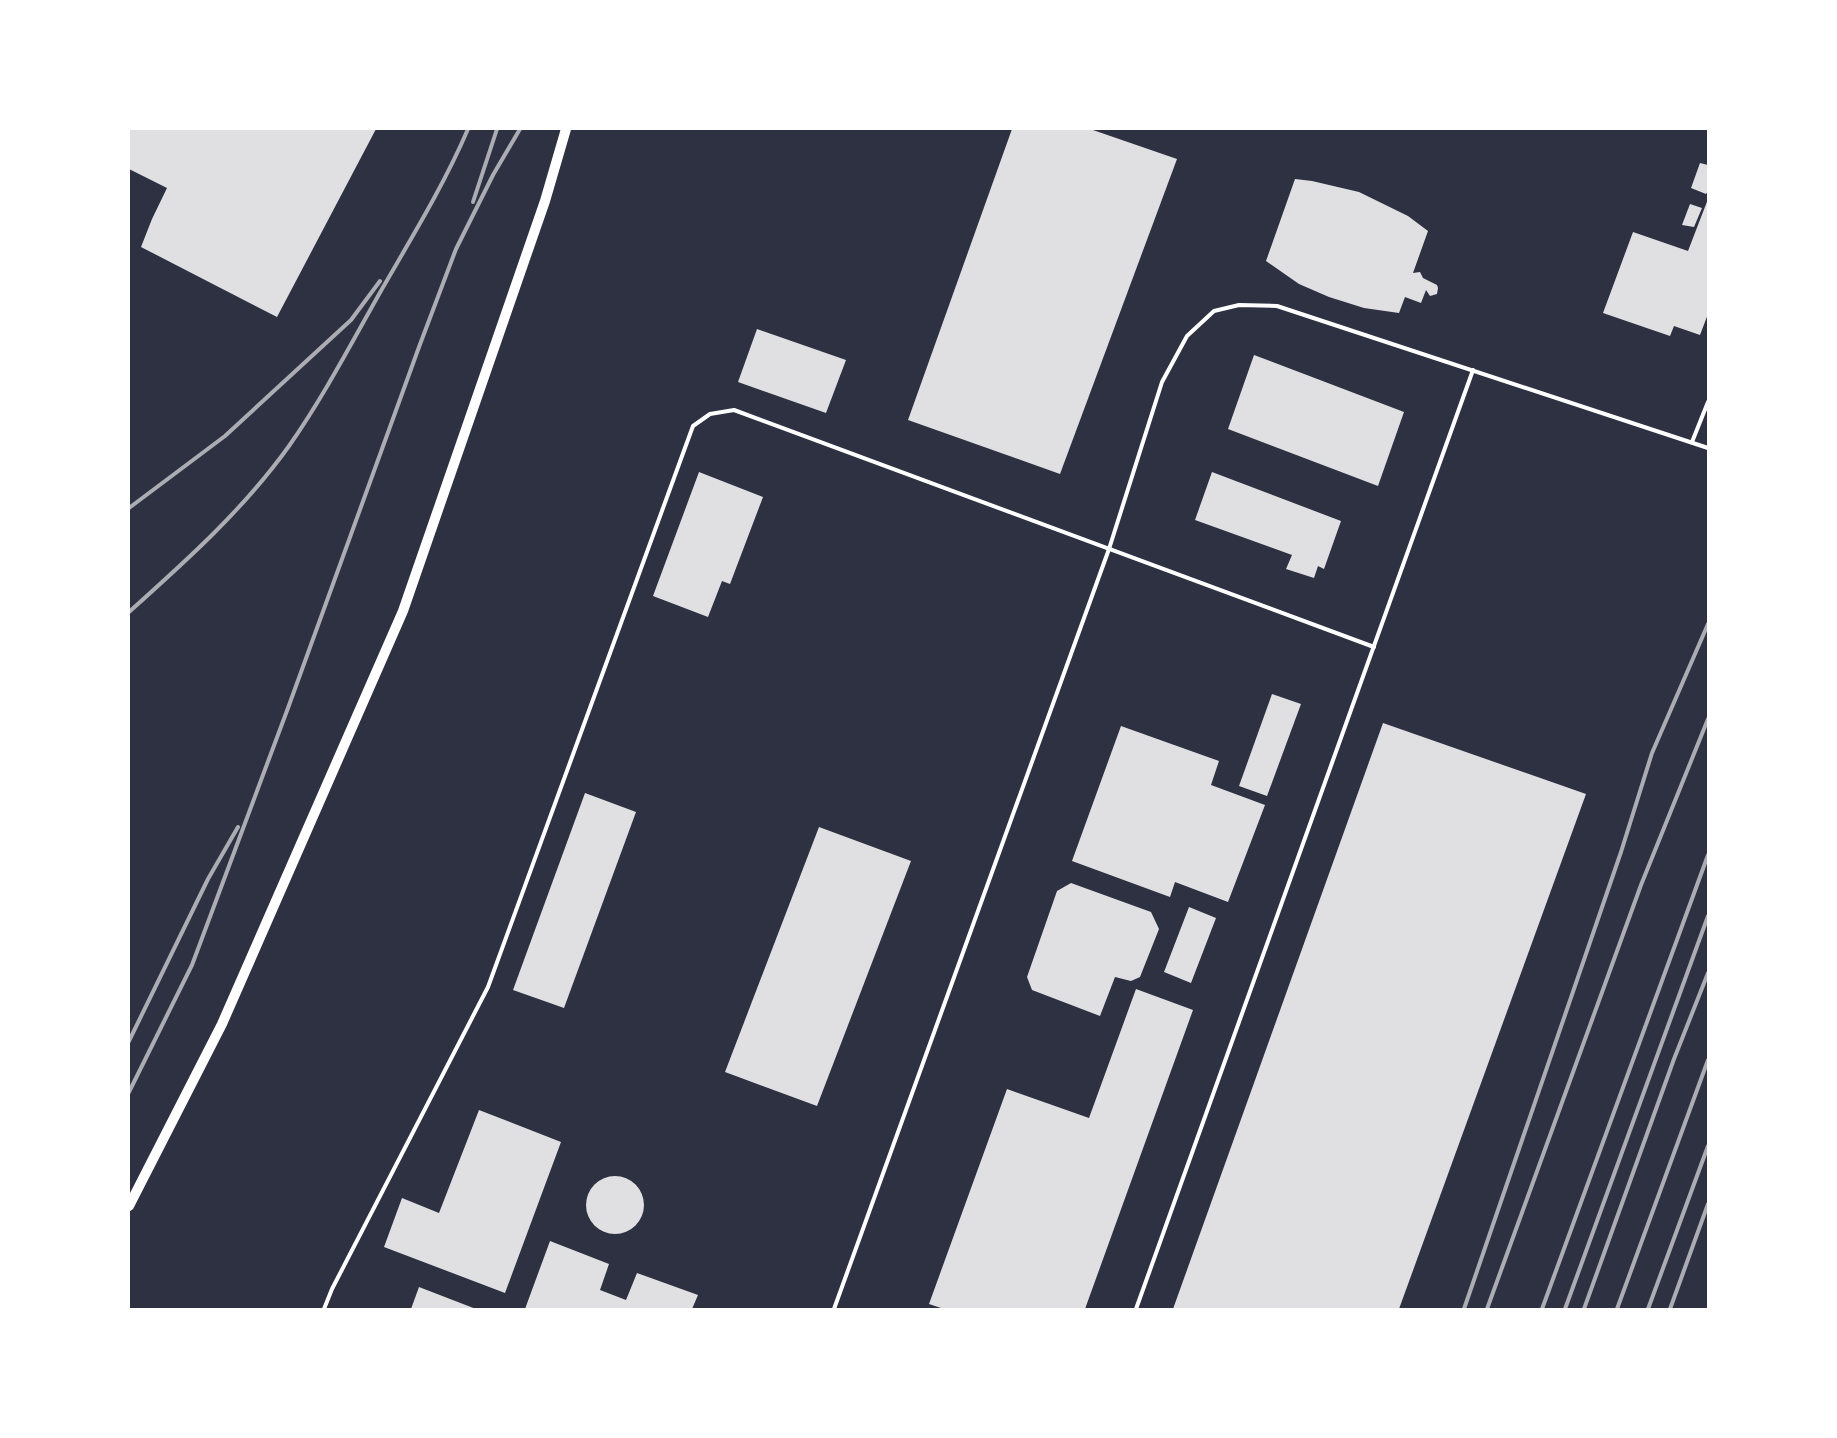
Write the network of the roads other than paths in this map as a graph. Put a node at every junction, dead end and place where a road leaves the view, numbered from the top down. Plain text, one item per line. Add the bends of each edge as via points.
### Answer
1 (566, 129) edge
2 (1473, 370) junction
3 (1708, 402) edge
4 (1692, 442) junction
5 (1708, 448) edge
6 (1109, 550) junction
7 (1374, 647) junction
8 (129, 1206) edge
9 (324, 1309) edge
10 (834, 1309) edge
11 (1136, 1309) edge

1 - 8 main road via 545,201 403,612 222,1024
2 - 4 lane
2 - 6 lane via 1277,306 1239,305 1214,311 1187,336 1162,382
2 - 7 lane
3 - 4 lane
4 - 5 lane
6 - 7 lane
6 - 9 lane via 734,410 710,414 693,426 488,987
6 - 10 lane
7 - 11 lane

